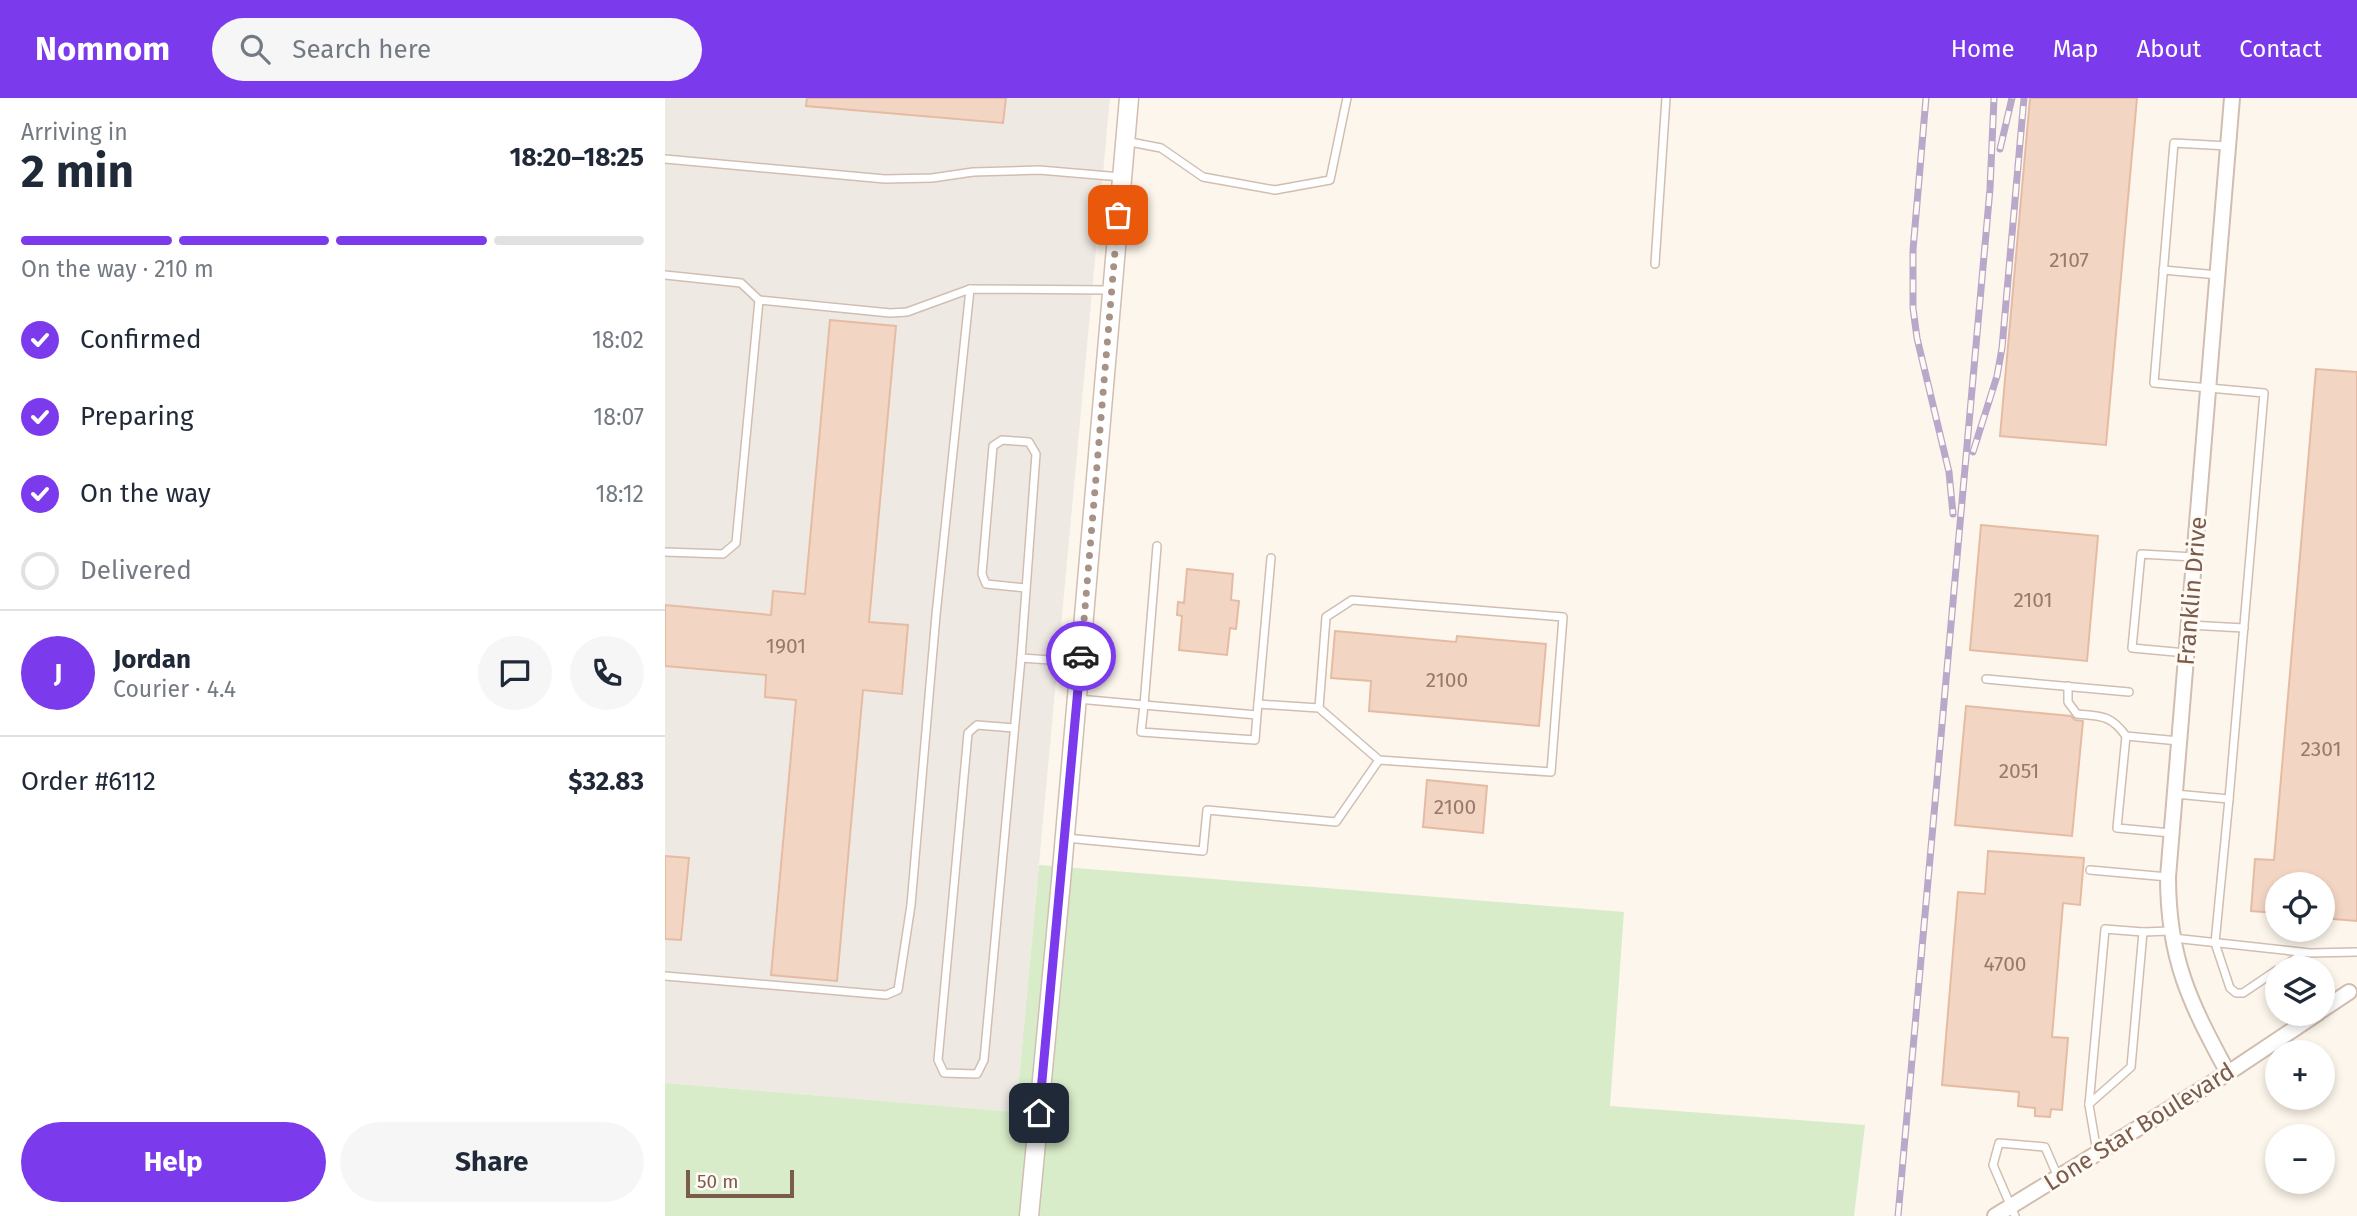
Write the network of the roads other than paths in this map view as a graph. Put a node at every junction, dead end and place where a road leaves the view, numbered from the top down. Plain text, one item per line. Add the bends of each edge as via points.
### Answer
1 (1129, 98) edge
2 (1347, 98) edge
3 (1666, 98) edge
4 (2232, 98) edge
5 (1125, 141) junction
6 (2228, 146) junction
7 (665, 159) edge
8 (1122, 177) junction
9 (1655, 264) dead end
10 (2163, 270) junction
11 (665, 275) edge
12 (2218, 275) junction
13 (970, 289) junction
14 (1112, 290) junction
15 (759, 300) junction
16 (2209, 388) junction
17 (1157, 546) dead end
18 (665, 552) edge
19 (2195, 557) junction
20 (1271, 558) dead end
21 (1025, 588) junction
22 (2189, 625) junction
23 (2243, 628) junction
24 (2187, 653) junction
25 (1021, 657) junction
26 (1080, 663) junction
27 (1986, 678) dead end
28 (2068, 686) junction
29 (2129, 692) dead end
30 (1077, 699) junction
31 (1258, 704) junction
32 (1144, 705) junction
33 (1319, 708) junction
34 (1257, 715) junction
35 (1014, 727) junction
36 (2126, 736) junction
37 (2179, 741) junction
38 (1378, 760) junction
39 (2175, 794) junction
40 (2228, 799) junction
41 (2171, 833) junction
42 (1065, 838) junction
43 (2090, 870) dead end
44 (2168, 877) junction
45 (2143, 932) junction
46 (2171, 934) junction
47 (2215, 943) junction
48 (2357, 952) edge
49 (2304, 953) junction
50 (2299, 956) edge
51 (665, 976) edge
52 (2265, 978) edge
53 (2349, 992) dead end
54 (2335, 1002) edge
55 (2299, 1026) edge
56 (2228, 1073) junction
57 (2089, 1105) junction
58 (2097, 1153) junction
59 (2058, 1177) junction
60 (2012, 1211) edge
61 (1029, 1216) edge
62 (1995, 1216) edge

1 - 5 street
2 - 5 lane via 1330,180 1275,190 1203,177 1161,148
3 - 9 lane
4 - 6 street, Franklin Drive
5 - 8 street
6 - 10 lane via 2174,143
6 - 12 street, Franklin Drive
7 - 8 lane via 885,179 1039,170
8 - 14 street
10 - 12 lane
10 - 16 lane via 2154,383
11 - 15 lane via 741,283
12 - 16 street, Franklin Drive
13 - 14 lane
13 - 15 lane via 907,312
13 - 51 lane via 911,905 898,990 886,995
14 - 26 street
15 - 18 lane via 736,543 723,554
16 - 19 street, Franklin Drive
16 - 23 lane via 2264,393
17 - 32 lane
19 - 22 street, Franklin Drive
19 - 24 lane via 2141,554 2132,648
20 - 31 lane
21 - 21 lane via 1036,454 1029,442 1002,440 993,446 982,574 986,584
21 - 25 lane
22 - 23 lane
22 - 24 street, Franklin Drive
23 - 40 lane
24 - 37 street, Franklin Drive
25 - 26 lane
25 - 35 lane
26 - 30 street
27 - 28 lane
28 - 29 lane
28 - 36 lane via 2068,702 2077,714 2108,717
30 - 32 lane
30 - 42 street
31 - 33 lane
31 - 34 lane
32 - 34 lane
32 - 34 lane via 1141,732 1255,740
33 - 38 lane
33 - 38 lane via 1325,617 1352,600 1563,617 1551,772
35 - 35 lane via 984,1060 977,1074 944,1073 938,1060 968,733 977,725
36 - 37 lane
36 - 41 lane via 2117,828
37 - 39 street, Franklin Drive
38 - 42 lane via 1336,822 1207,810 1203,851
39 - 40 lane
39 - 41 street, Franklin Drive
40 - 47 lane
41 - 44 street, Franklin Drive
42 - 61 street
43 - 44 lane
44 - 46 street, Franklin Drive
45 - 46 lane
45 - 57 lane via 2131,1067
45 - 57 lane via 2105,929
46 - 47 lane
46 - 56 street, Franklin Drive via 2181,978
47 - 49 lane
47 - 52 lane via 2230,988 2236,993
48 - 49 lane
49 - 50 lane
53 - 54 street, Lone Star Boulevard
55 - 56 street, Lone Star Boulevard
56 - 58 street, Lone Star Boulevard
57 - 58 lane
58 - 59 street, Lone Star Boulevard
59 - 60 street, Lone Star Boulevard
59 - 60 lane via 2045,1147 1999,1143 1993,1165
60 - 62 street, Lone Star Boulevard

